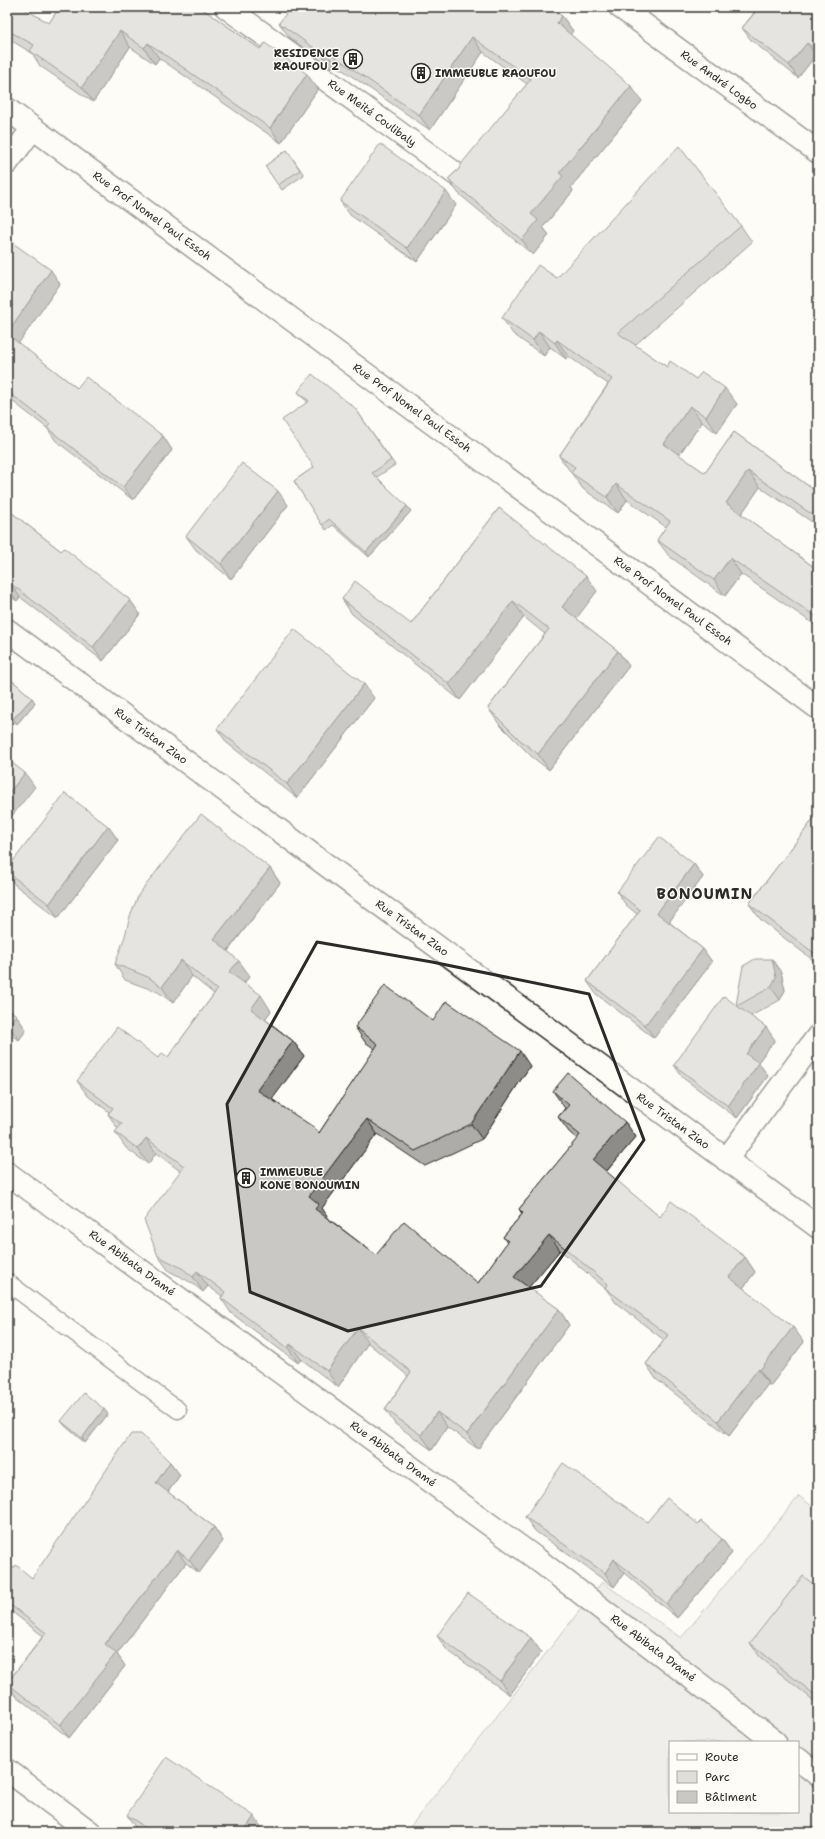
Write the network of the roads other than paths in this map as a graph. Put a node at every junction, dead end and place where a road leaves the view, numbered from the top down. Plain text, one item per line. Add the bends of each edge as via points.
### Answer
1 (226, 7) edge
2 (620, 7) edge
3 (7, 108) edge
4 (33, 128) junction
5 (818, 152) edge
6 (7, 163) edge
7 (460, 177) edge
8 (7, 630) edge
9 (818, 708) edge
10 (818, 1036) edge
11 (726, 1160) junction
12 (7, 1173) edge
13 (818, 1227) edge
14 (7, 1282) edge
15 (178, 1410) dead end
16 (775, 1741) edge
17 (799, 1760) edge
18 (7, 1770) edge
19 (818, 1775) edge
20 (90, 1832) edge

1 - 7 street, Rue Meité Coulibaly
2 - 5 street, Rue André Logbo
3 - 4 street, Rue Prof Nomel Paul Essoh
4 - 6 street
4 - 9 street, Rue Prof Nomel Paul Essoh
8 - 11 street, Rue Tristan Ziao
10 - 11 street
11 - 13 street, Rue Tristan Ziao
12 - 16 street, Rue Abibata Dramé via 534,1557
14 - 15 lane
17 - 19 street
18 - 20 street

